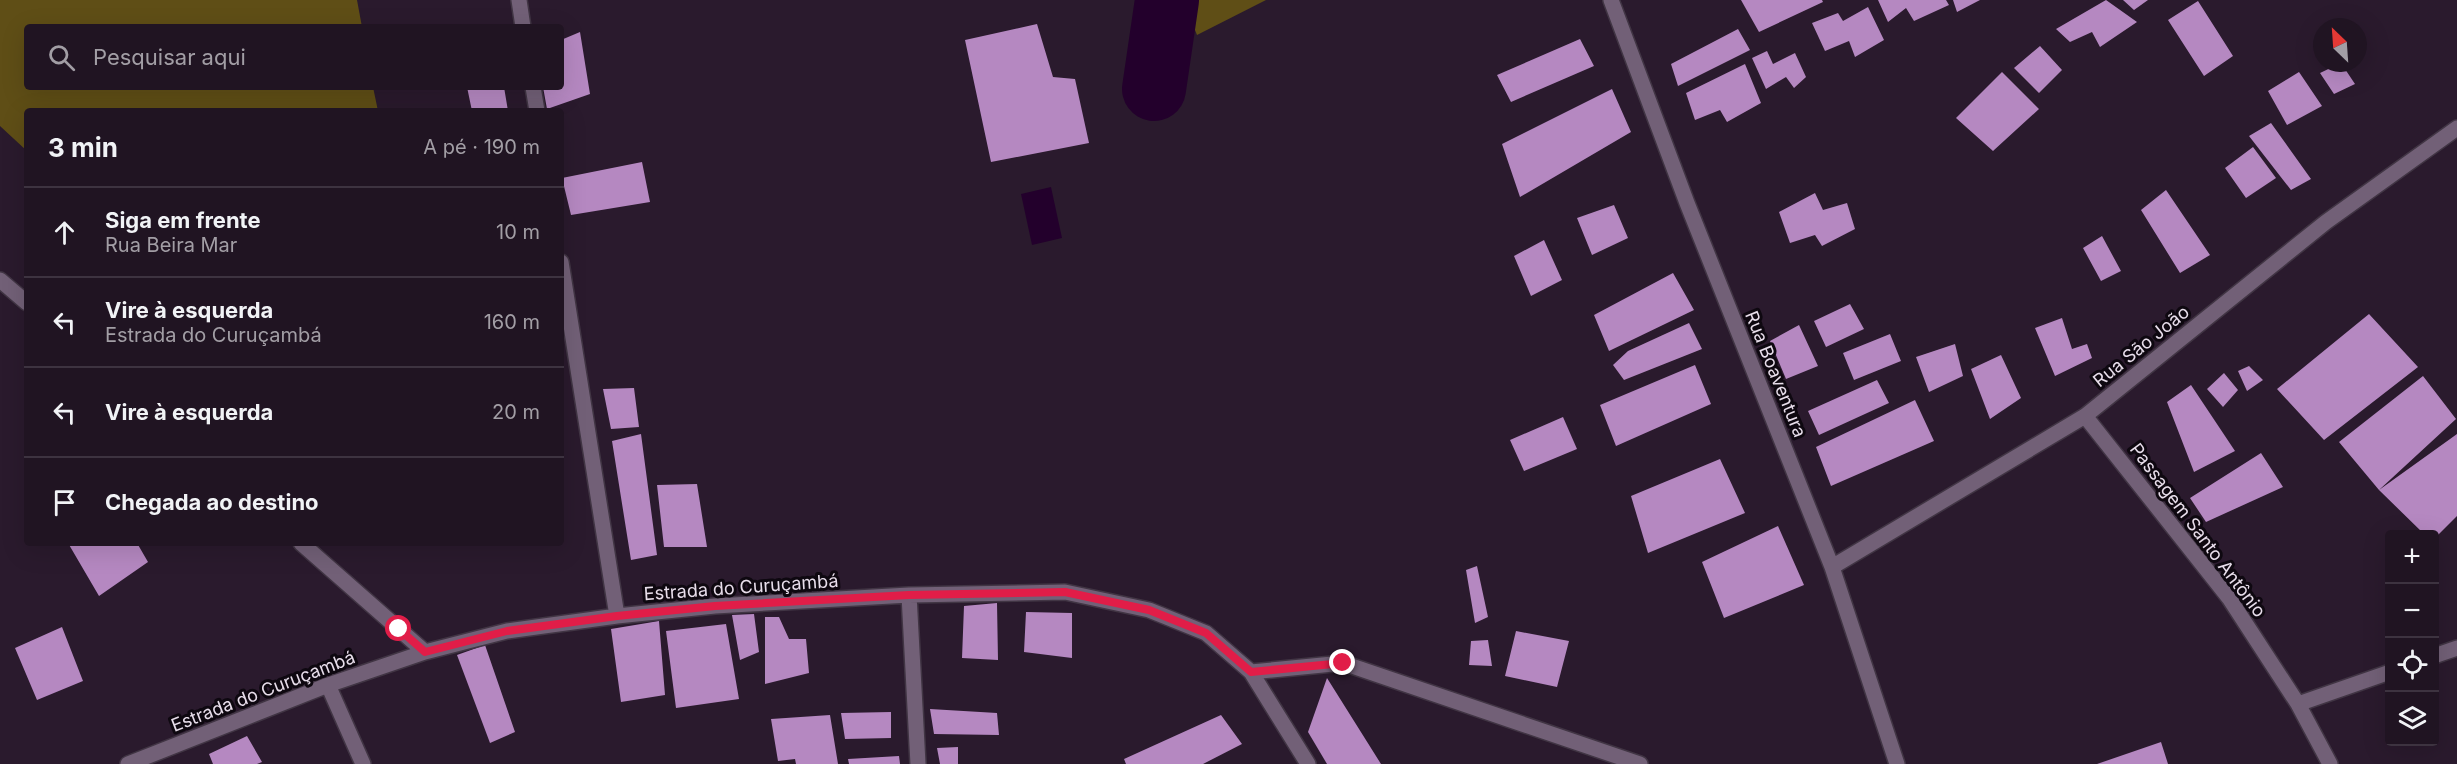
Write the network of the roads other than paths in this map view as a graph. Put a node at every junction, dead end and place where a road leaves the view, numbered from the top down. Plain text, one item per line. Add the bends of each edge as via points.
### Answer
1 (519, 0) edge
2 (1611, 0) edge
3 (523, 24) edge
4 (534, 90) edge
5 (536, 108) edge
6 (2457, 128) edge
7 (0, 280) edge
8 (564, 281) edge
9 (24, 300) edge
10 (2085, 416) junction
11 (304, 546) edge
12 (1832, 567) junction
13 (909, 595) junction
14 (617, 616) junction
15 (2457, 648) edge
16 (425, 652) junction
17 (2439, 654) edge
18 (1251, 672) junction
19 (2385, 674) edge
20 (328, 685) junction
21 (2298, 705) junction
22 (128, 764) edge
23 (363, 764) edge
24 (918, 764) edge
25 (1308, 764) edge
26 (1640, 764) edge
27 (1897, 764) edge
28 (2330, 764) edge

1 - 3 street
2 - 12 street, Rua Boaventura
4 - 5 street
6 - 10 street, Rua São João via 2326,222
7 - 9 street
8 - 14 street
10 - 12 street, Rua São João
10 - 21 street, Passagem Santo Antônio via 2229,598
11 - 16 street
12 - 27 street, Rua Boaventura
13 - 14 street, Estrada do Curuçambá
13 - 18 street, Estrada do Curuçambá via 1065,592 1149,610 1206,633
13 - 24 street
14 - 16 street, Estrada do Curuçambá via 507,631
15 - 17 street
16 - 20 street, Estrada do Curuçambá
18 - 25 street, Estrada do Curuçambá
18 - 26 street via 1343,663
19 - 21 street
20 - 22 street, Estrada do Curuçambá
20 - 23 street
21 - 28 street, Passagem Santo Antônio

